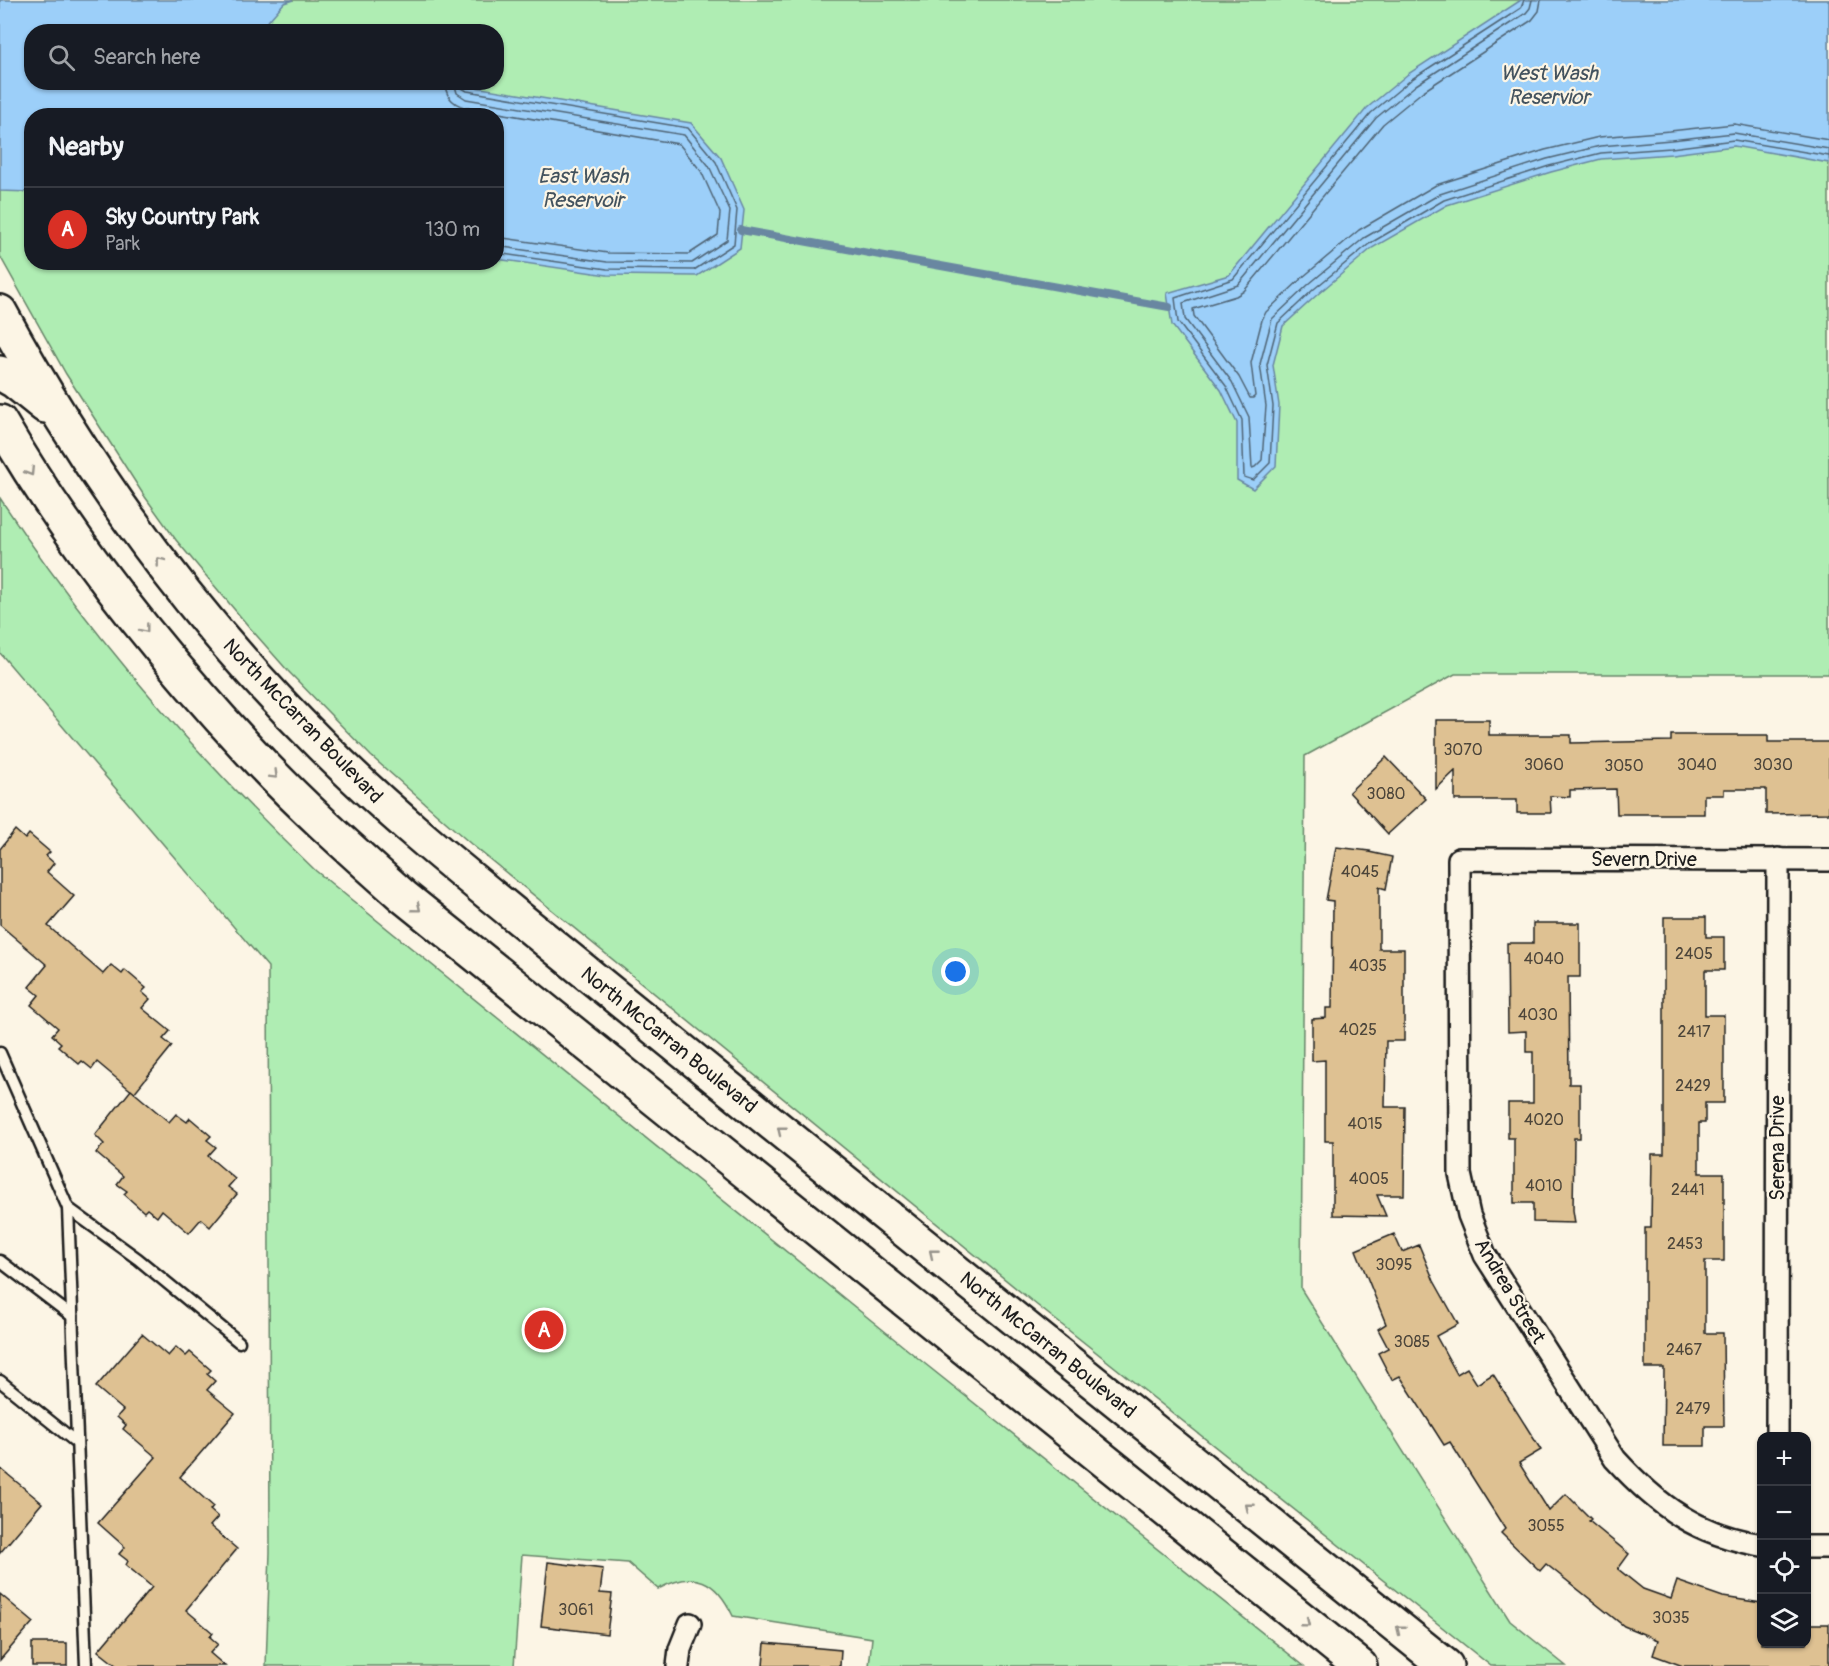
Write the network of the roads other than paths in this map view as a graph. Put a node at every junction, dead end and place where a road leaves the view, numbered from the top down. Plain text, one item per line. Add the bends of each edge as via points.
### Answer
1 (0, 312) edge
2 (8, 343) edge
3 (0, 373) edge
4 (61, 418) junction
5 (0, 422) edge
6 (1459, 859) joint
7 (1778, 859) junction
8 (1829, 860) edge
9 (0, 1053) edge
10 (68, 1208) junction
11 (0, 1261) edge
12 (72, 1316) junction
13 (239, 1342) dead end
14 (0, 1382) edge
15 (1777, 1432) edge
16 (77, 1443) junction
17 (1757, 1544) edge
18 (1811, 1547) edge
19 (1829, 1547) edge
20 (690, 1624) dead end
21 (86, 1666) edge
22 (678, 1666) edge
23 (1360, 1666) edge
24 (1446, 1666) edge

1 - 2 main road, North McCarran Boulevard
2 - 4 main road, North McCarran Boulevard
3 - 4 main road
24 -> 4 main road, North McCarran Boulevard via 580,968 374,796 320,744 209,623 139,534
5 -> 23 main road via 31,475 98,570 168,658 250,751 336,836 404,897
6 - 7 street, Severn Drive
6 - 17 street, Andrea Street via 1460,1174 1468,1215 1485,1255 1615,1459 1641,1488 1669,1510 1705,1529
7 - 8 street, Severn Drive
7 - 15 street, Serena Drive
9 - 10 lane
10 - 12 lane
10 - 13 lane via 138,1259
11 - 12 lane
12 - 16 lane
14 - 16 lane
16 - 21 lane
18 - 19 street
20 - 22 street

